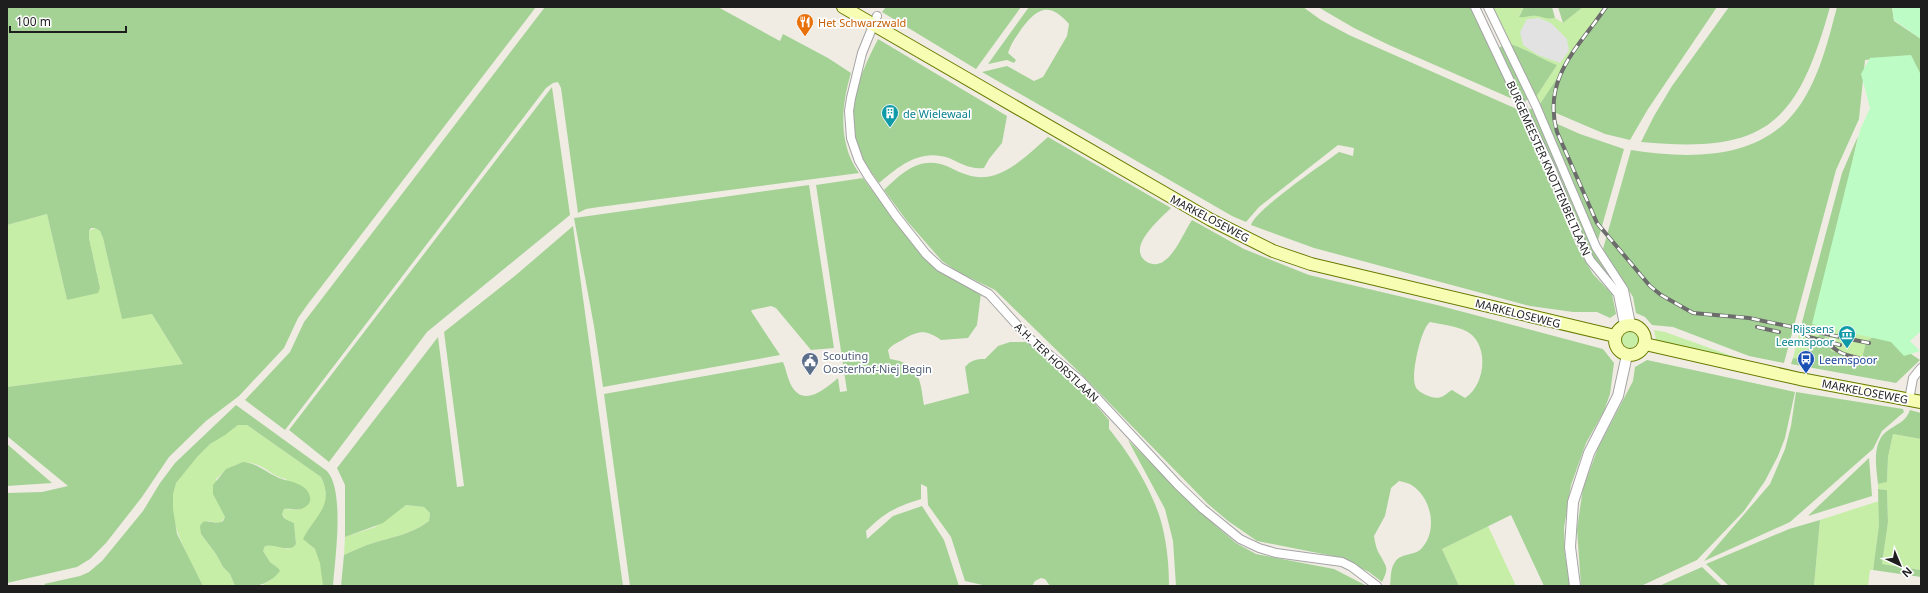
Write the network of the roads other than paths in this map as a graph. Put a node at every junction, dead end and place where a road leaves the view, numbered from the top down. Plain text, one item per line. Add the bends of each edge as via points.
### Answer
1 (843, 7) edge
2 (1475, 7) edge
3 (1488, 7) edge
4 (875, 20) junction
5 (1628, 325) junction
6 (1615, 336) junction
7 (1645, 344) junction
8 (1627, 355) junction
9 (1921, 368) edge
10 (1915, 401) edge
11 (1377, 586) edge
12 (1575, 586) edge

1 - 4 main road, MARKELOSEWEG
2 - 5 street, BURGEMEESTER KNOTTENBELTLAAN via 1552,170 1581,242 1590,260 1618,294
3 - 5 street, BURGEMEESTER KNOTTENBELTLAAN via 1536,106 1596,247 1624,290
4 - 6 main road, MARKELOSEWEG via 1211,220 1273,251 1353,275
4 - 11 street, A.H. TER HORSTLAAN via 862,53 851,98 851,138 868,176 926,254 940,267 989,294 1028,337 1080,380 1178,485 1240,539 1276,553 1342,562 1352,566
5 - 6 main road
5 - 7 main road via 1641,330
6 - 8 main road via 1617,348
7 - 8 main road via 1640,352
7 - 10 main road, MARKELOSEWEG via 1800,379
8 - 12 street via 1618,396 1589,453 1573,502 1570,547
9 - 10 street via 1913,378

